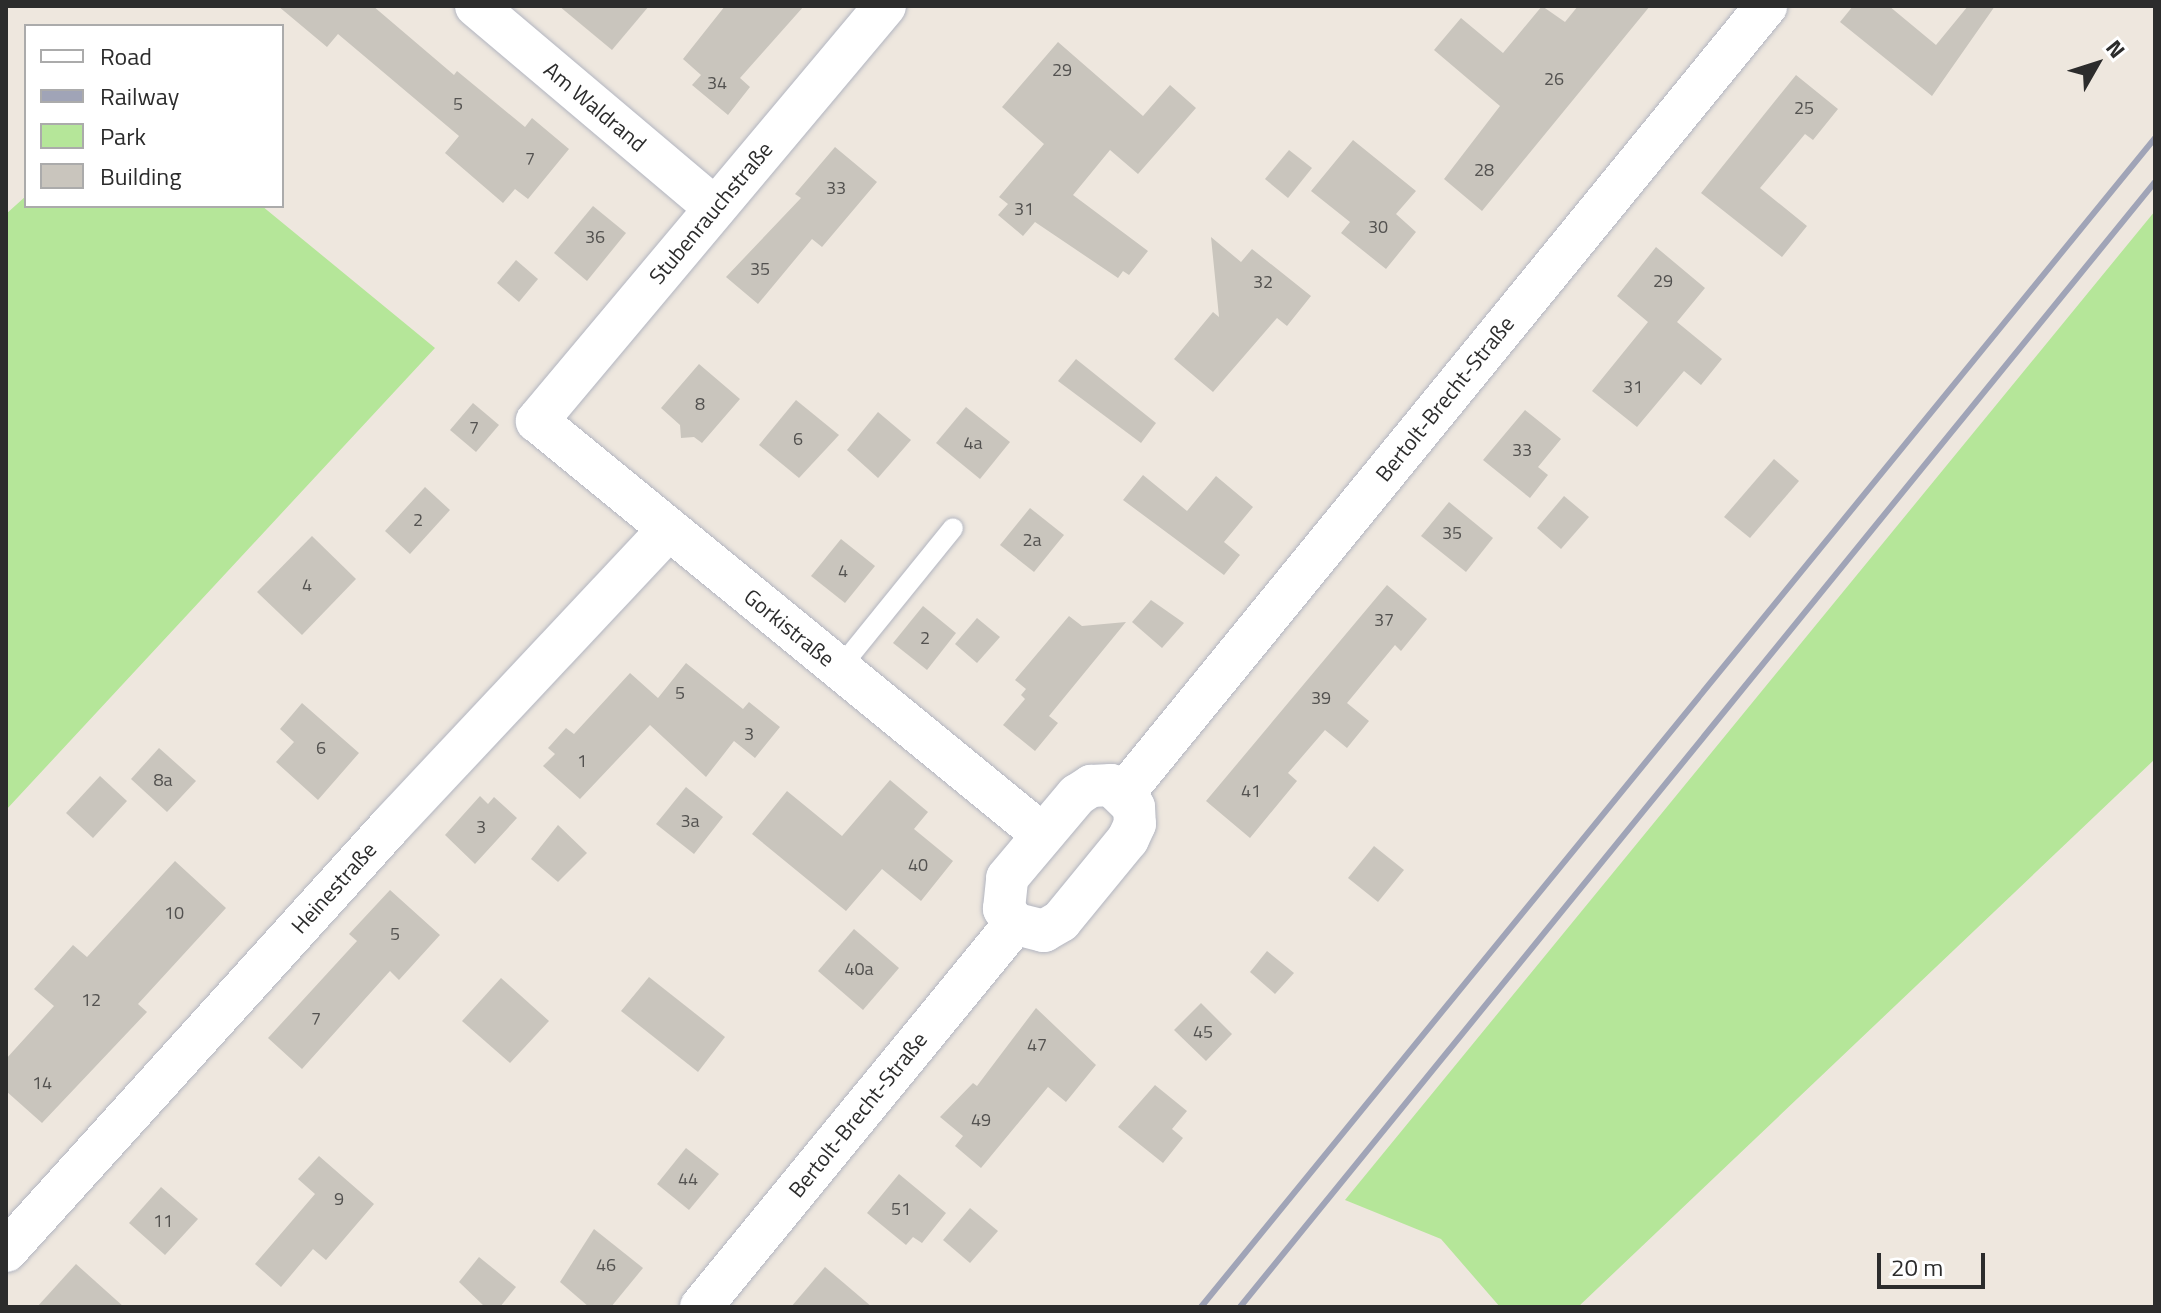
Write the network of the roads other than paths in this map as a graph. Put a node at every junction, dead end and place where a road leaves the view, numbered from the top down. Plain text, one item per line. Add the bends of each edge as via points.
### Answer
1 (476, 6) edge
2 (885, 6) edge
3 (1766, 6) edge
4 (715, 208) junction
5 (537, 421) joint
6 (953, 528) dead end
7 (668, 530) junction
8 (839, 669) junction
9 (1124, 793) junction
10 (1042, 834) junction
11 (1015, 924) junction
12 (6, 1251) edge
13 (701, 1307) edge

1 - 4 street, Am Waldrand
2 - 4 street, Stubenrauchstraße
3 - 9 street, Bertolt-Brecht-Straße
4 - 5 street, Stubenrauchstraße
5 - 7 street, Gorkistraße
6 - 8 lane
7 - 8 street, Gorkistraße
7 - 12 street, Heinestraße via 391,825
8 - 10 street, Gorkistraße
9 - 10 street via 1111,785 1091,786
9 - 11 street via 1134,807 1135,824 1128,839 1061,921 1044,931
10 - 11 street via 1002,890 1004,909
11 - 13 street, Bertolt-Brecht-Straße

